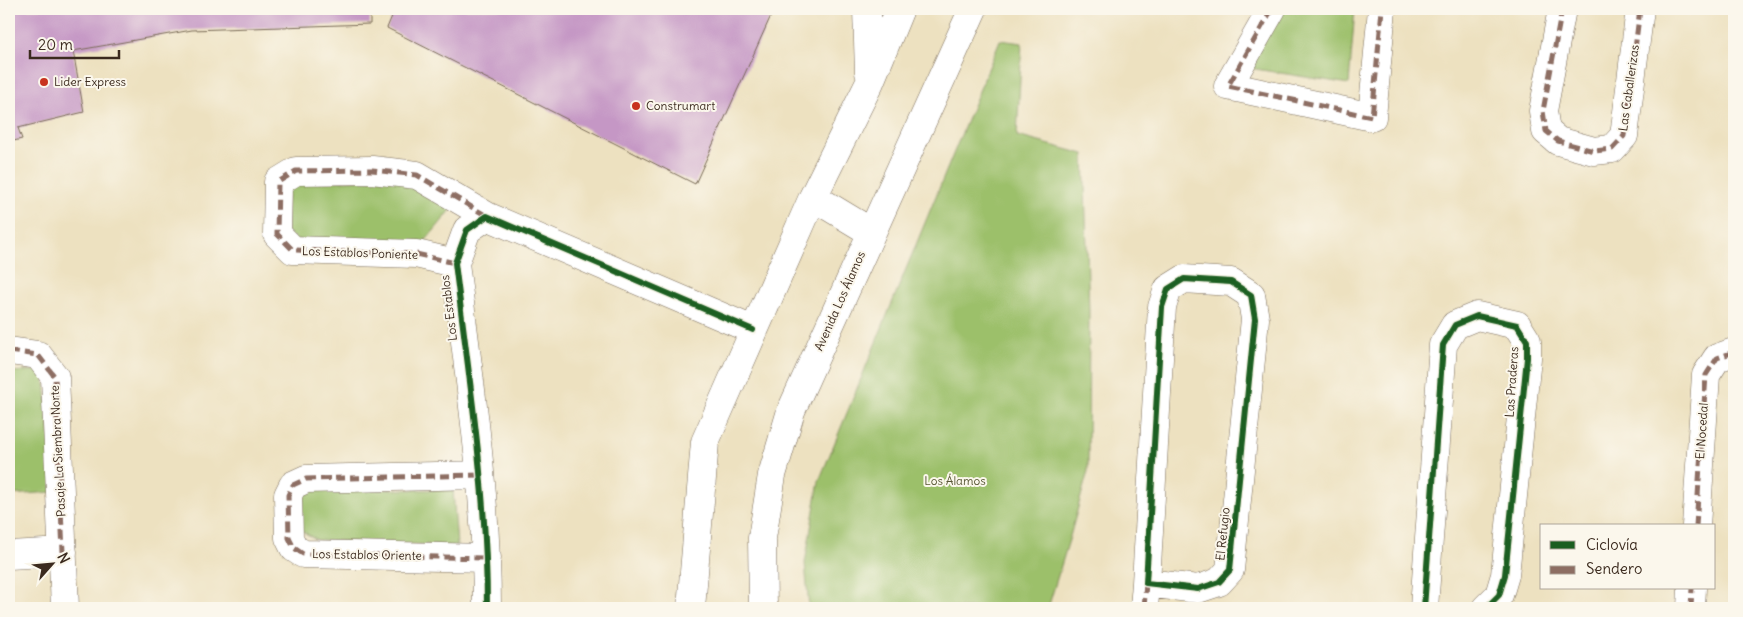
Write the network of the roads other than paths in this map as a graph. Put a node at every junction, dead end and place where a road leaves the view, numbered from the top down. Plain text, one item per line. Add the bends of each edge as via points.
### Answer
1 (867, 9) edge
2 (900, 9) edge
3 (973, 9) edge
4 (1272, 9) edge
5 (1382, 9) edge
6 (1562, 9) edge
7 (1640, 9) edge
8 (870, 82) junction
9 (813, 197) junction
10 (487, 216) junction
11 (871, 232) junction
12 (455, 263) junction
13 (753, 330) junction
14 (9, 350) edge
15 (1734, 352) edge
16 (480, 475) junction
17 (1696, 524) edge
18 (63, 552) junction
19 (9, 556) edge
20 (487, 558) junction
21 (1692, 590) edge
22 (1145, 596) edge
23 (65, 608) edge
24 (487, 608) edge
25 (691, 608) edge
26 (763, 608) edge
27 (1424, 608) edge
28 (1486, 608) edge
29 (1691, 608) edge

1 - 8 street
2 - 8 street
3 - 11 street, Avenida Los Álamos
4 - 5 street via 1228,86 1372,118
6 - 7 street, Las Caballerizas via 1543,111 1546,131 1558,141 1594,151 1612,149 1624,136
8 - 9 street
9 - 11 street
9 - 13 street
10 - 12 street, Los Establos via 467,230
10 - 12 street, Los Establos Poniente via 417,175 372,170 296,171 278,182 277,234 293,250 416,254
10 - 13 street
11 - 26 street, Avenida Los Álamos via 791,411 772,475 762,538
12 - 16 street, Los Establos
13 - 25 street via 705,442
14 - 18 street, Pasaje La Siembra Norte via 38,355 55,377
15 - 17 street, El Nocedal via 1718,358 1706,375
16 - 20 street, Los Establos
16 - 20 street, Los Establos Oriente via 306,479 293,485 288,495 289,538 294,548 303,554
18 - 19 street
18 - 23 street, Pasaje La Siembra Norte
20 - 24 street, Los Establos
21 - 29 street
22 - 22 street, El Refugio via 1162,307 1168,289 1184,279 1231,282 1251,295 1255,319 1230,570 1219,582
27 - 28 street, Las Praderas via 1443,345 1455,325 1477,316 1517,325 1527,341 1528,358 1505,574 1498,595

